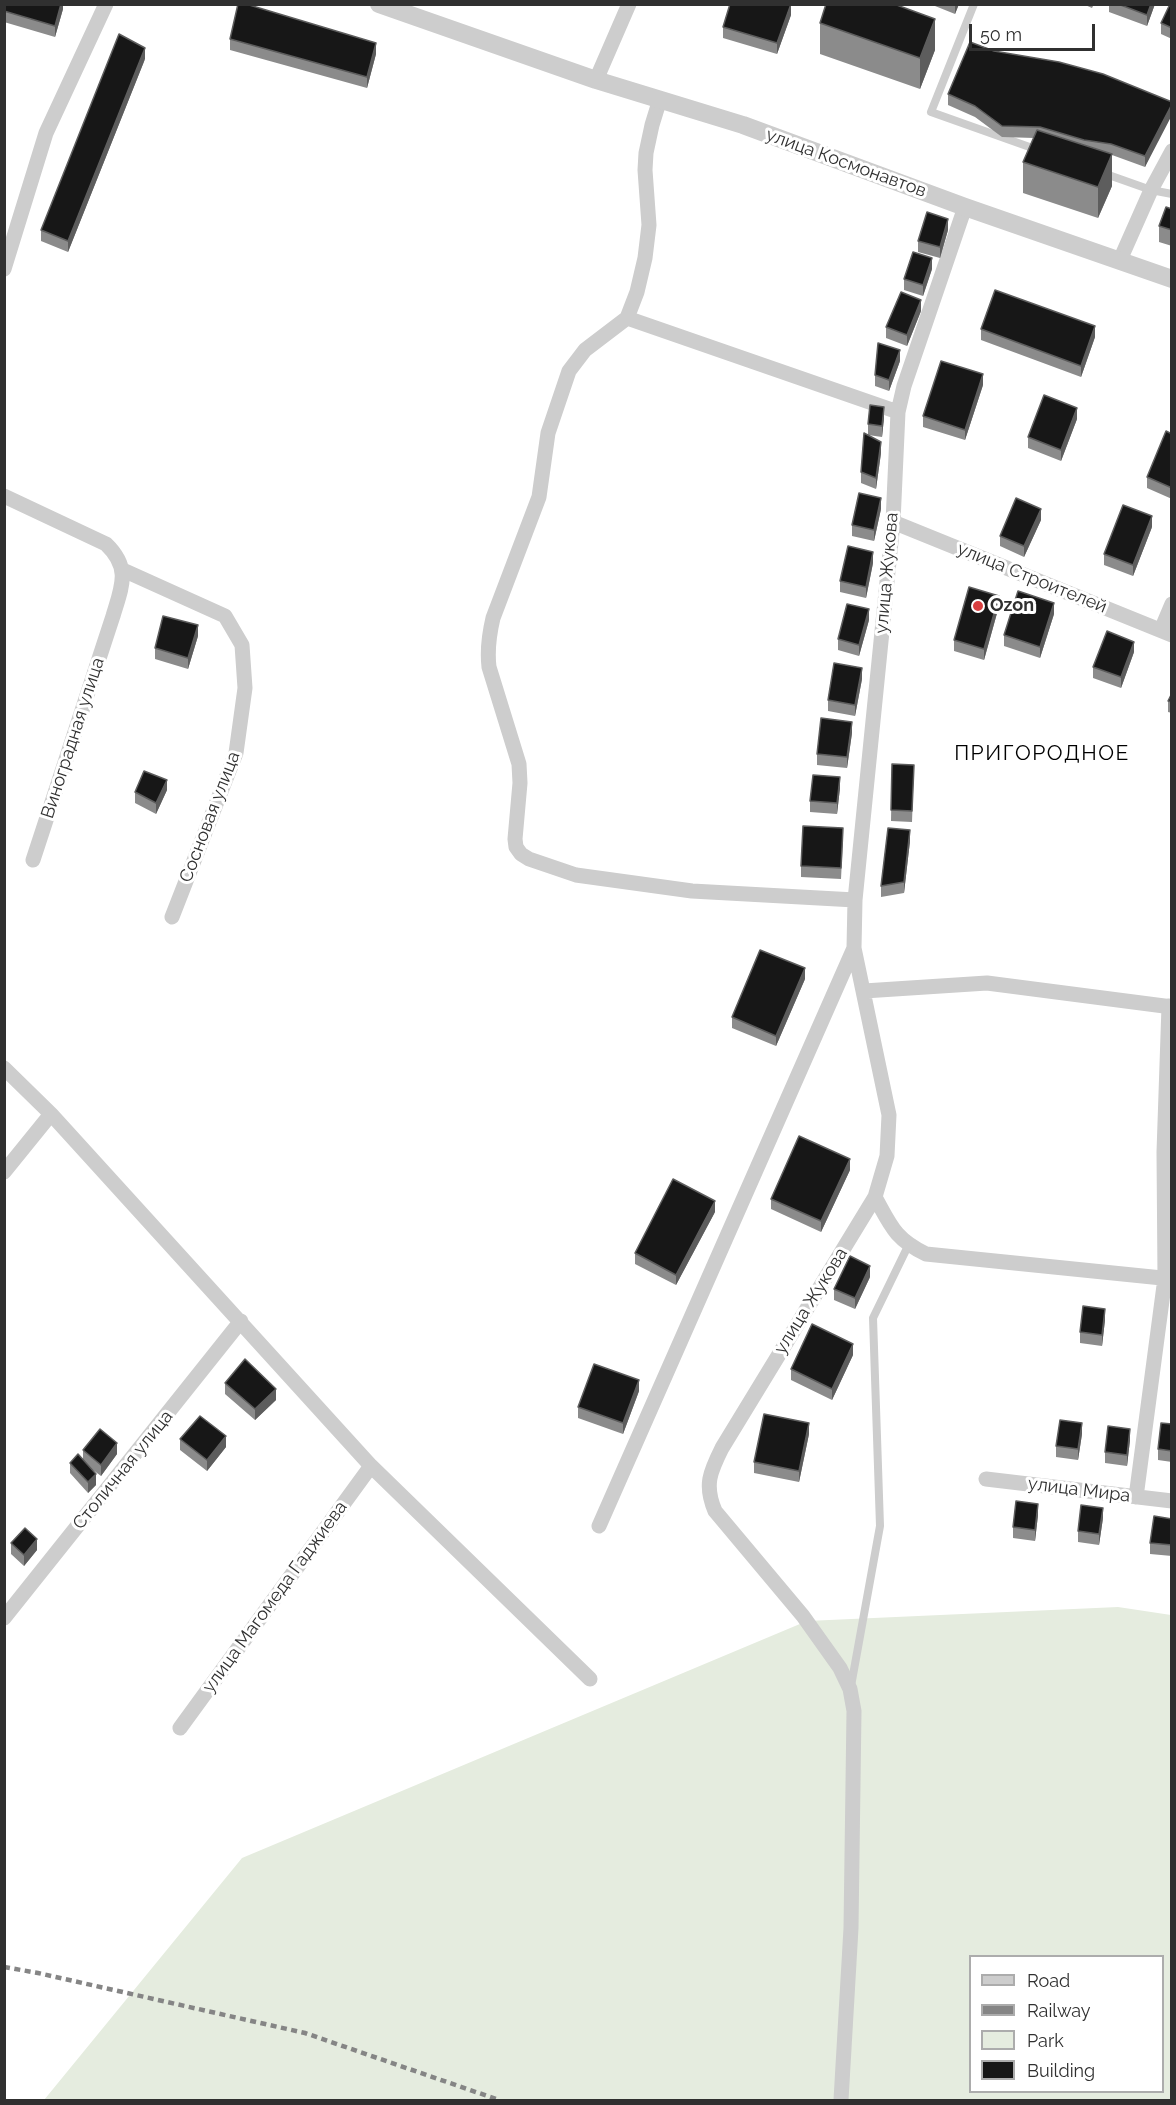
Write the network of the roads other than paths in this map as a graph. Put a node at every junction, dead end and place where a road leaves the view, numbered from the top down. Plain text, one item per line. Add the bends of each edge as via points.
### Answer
1 (106, 4) edge
2 (379, 4) edge
3 (629, 4) edge
4 (974, 4) edge
5 (596, 80) junction
6 (660, 99) junction
7 (1172, 151) edge
8 (1045, 152) edge
9 (1098, 171) edge
10 (1151, 190) junction
11 (1172, 194) edge
12 (965, 207) junction
13 (6, 260) edge
14 (1120, 260) junction
15 (1172, 279) edge
16 (627, 318) junction
17 (898, 412) junction
18 (4, 496) edge
19 (892, 522) junction
20 (123, 570) junction
21 (1172, 604) edge
22 (1166, 633) edge
23 (33, 860) dead end
24 (855, 900) junction
25 (172, 917) dead end
26 (854, 948) junction
27 (864, 991) junction
28 (1170, 1007) edge
29 (4, 1068) edge
30 (51, 1114) junction
31 (1168, 1155) edge
32 (4, 1172) edge
33 (875, 1197) junction
34 (908, 1246) junction
35 (1168, 1279) edge
36 (241, 1321) junction
37 (371, 1466) junction
38 (986, 1479) dead end
39 (1136, 1497) junction
40 (1172, 1501) edge
41 (599, 1526) dead end
42 (4, 1618) edge
43 (590, 1679) dead end
44 (850, 1689) junction
45 (180, 1728) dead end
46 (842, 2100) edge

1 - 13 street via 46,133
2 - 5 street, улица Космонавтов
3 - 5 street
4 - 8 lane via 931,112
5 - 6 street, улица Космонавтов
6 - 12 street, улица Космонавтов via 743,125
6 - 16 street via 645,162 649,225 645,258
7 - 10 street
9 - 10 lane
10 - 11 lane
10 - 14 street
12 - 14 street, улица Космонавтов
12 - 17 street, улица Жукова
14 - 15 street, улица Космонавтов
16 - 17 street
16 - 24 street via 585,350 569,371 548,433 539,497 489,635 489,668 519,764 516,847 529,860 576,875 692,891
17 - 19 street, улица Жукова
18 - 20 street via 106,544 117,554
19 - 22 street, улица Строителей
19 - 24 street, улица Жукова
20 - 23 street, Виноградная улица via 113,616
20 - 25 street, Сосновая улица via 225,616 242,645 245,688 236,753
21 - 22 street
24 - 26 street, улица Жукова
26 - 27 street, улица Жукова
26 - 41 street, улица Жукова
27 - 28 street via 987,983
27 - 33 street, улица Жукова via 889,1114 887,1156
28 - 31 street
29 - 30 street
30 - 32 street
30 - 36 street
31 - 35 street
33 - 34 street via 894,1231
33 - 44 street, улица Жукова via 722,1448 708,1484 715,1511 803,1616
34 - 35 street via 926,1254
34 - 44 lane via 873,1318 880,1526
35 - 39 street
36 - 37 street
36 - 42 street, Столичная улица
37 - 43 street
37 - 45 street, улица Магомеда Гаджиева
38 - 39 street, улица Мира
39 - 40 street, улица Мира
44 - 46 street via 854,1711 851,1928

